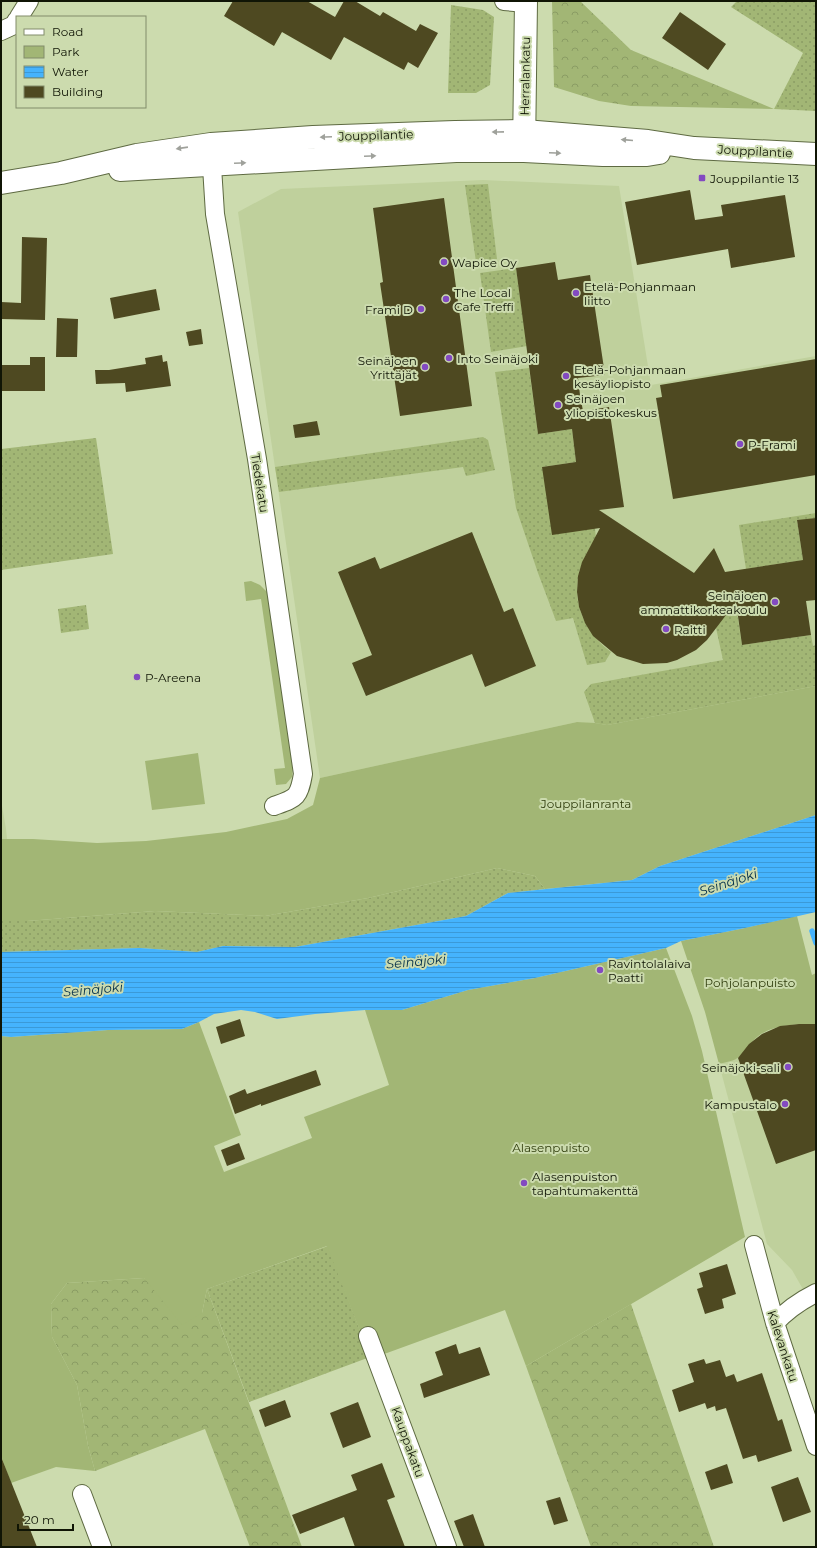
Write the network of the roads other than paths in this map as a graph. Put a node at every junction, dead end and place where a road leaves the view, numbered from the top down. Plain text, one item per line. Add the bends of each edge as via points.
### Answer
1 (29, 1) edge
2 (504, 1) edge
3 (526, 2) edge
4 (20, 16) edge
5 (16, 22) edge
6 (1, 31) edge
7 (524, 141) junction
8 (816, 154) edge
9 (211, 155) junction
10 (1, 183) edge
11 (274, 806) dead end
12 (754, 1246) dead end
13 (816, 1294) edge
14 (775, 1324) junction
15 (368, 1336) dead end
16 (816, 1446) edge
17 (82, 1494) dead end
18 (102, 1547) edge
19 (447, 1547) edge

1 - 4 street
2 - 3 street
3 - 7 main road, Herralankatu
5 - 6 street
7 - 8 main road, Jouppilantie via 603,156 647,155 694,148
7 - 9 main road, Jouppilantie via 456,151
9 - 10 main road, Jouppilantie
9 - 11 street, Tiedekatu via 215,214 257,459 303,774 300,790 292,800
12 - 14 street, Kalevankatu
13 - 14 street via 791,1308
14 - 16 street, Kalevankatu
15 - 19 street, Kauppakatu
17 - 18 street

